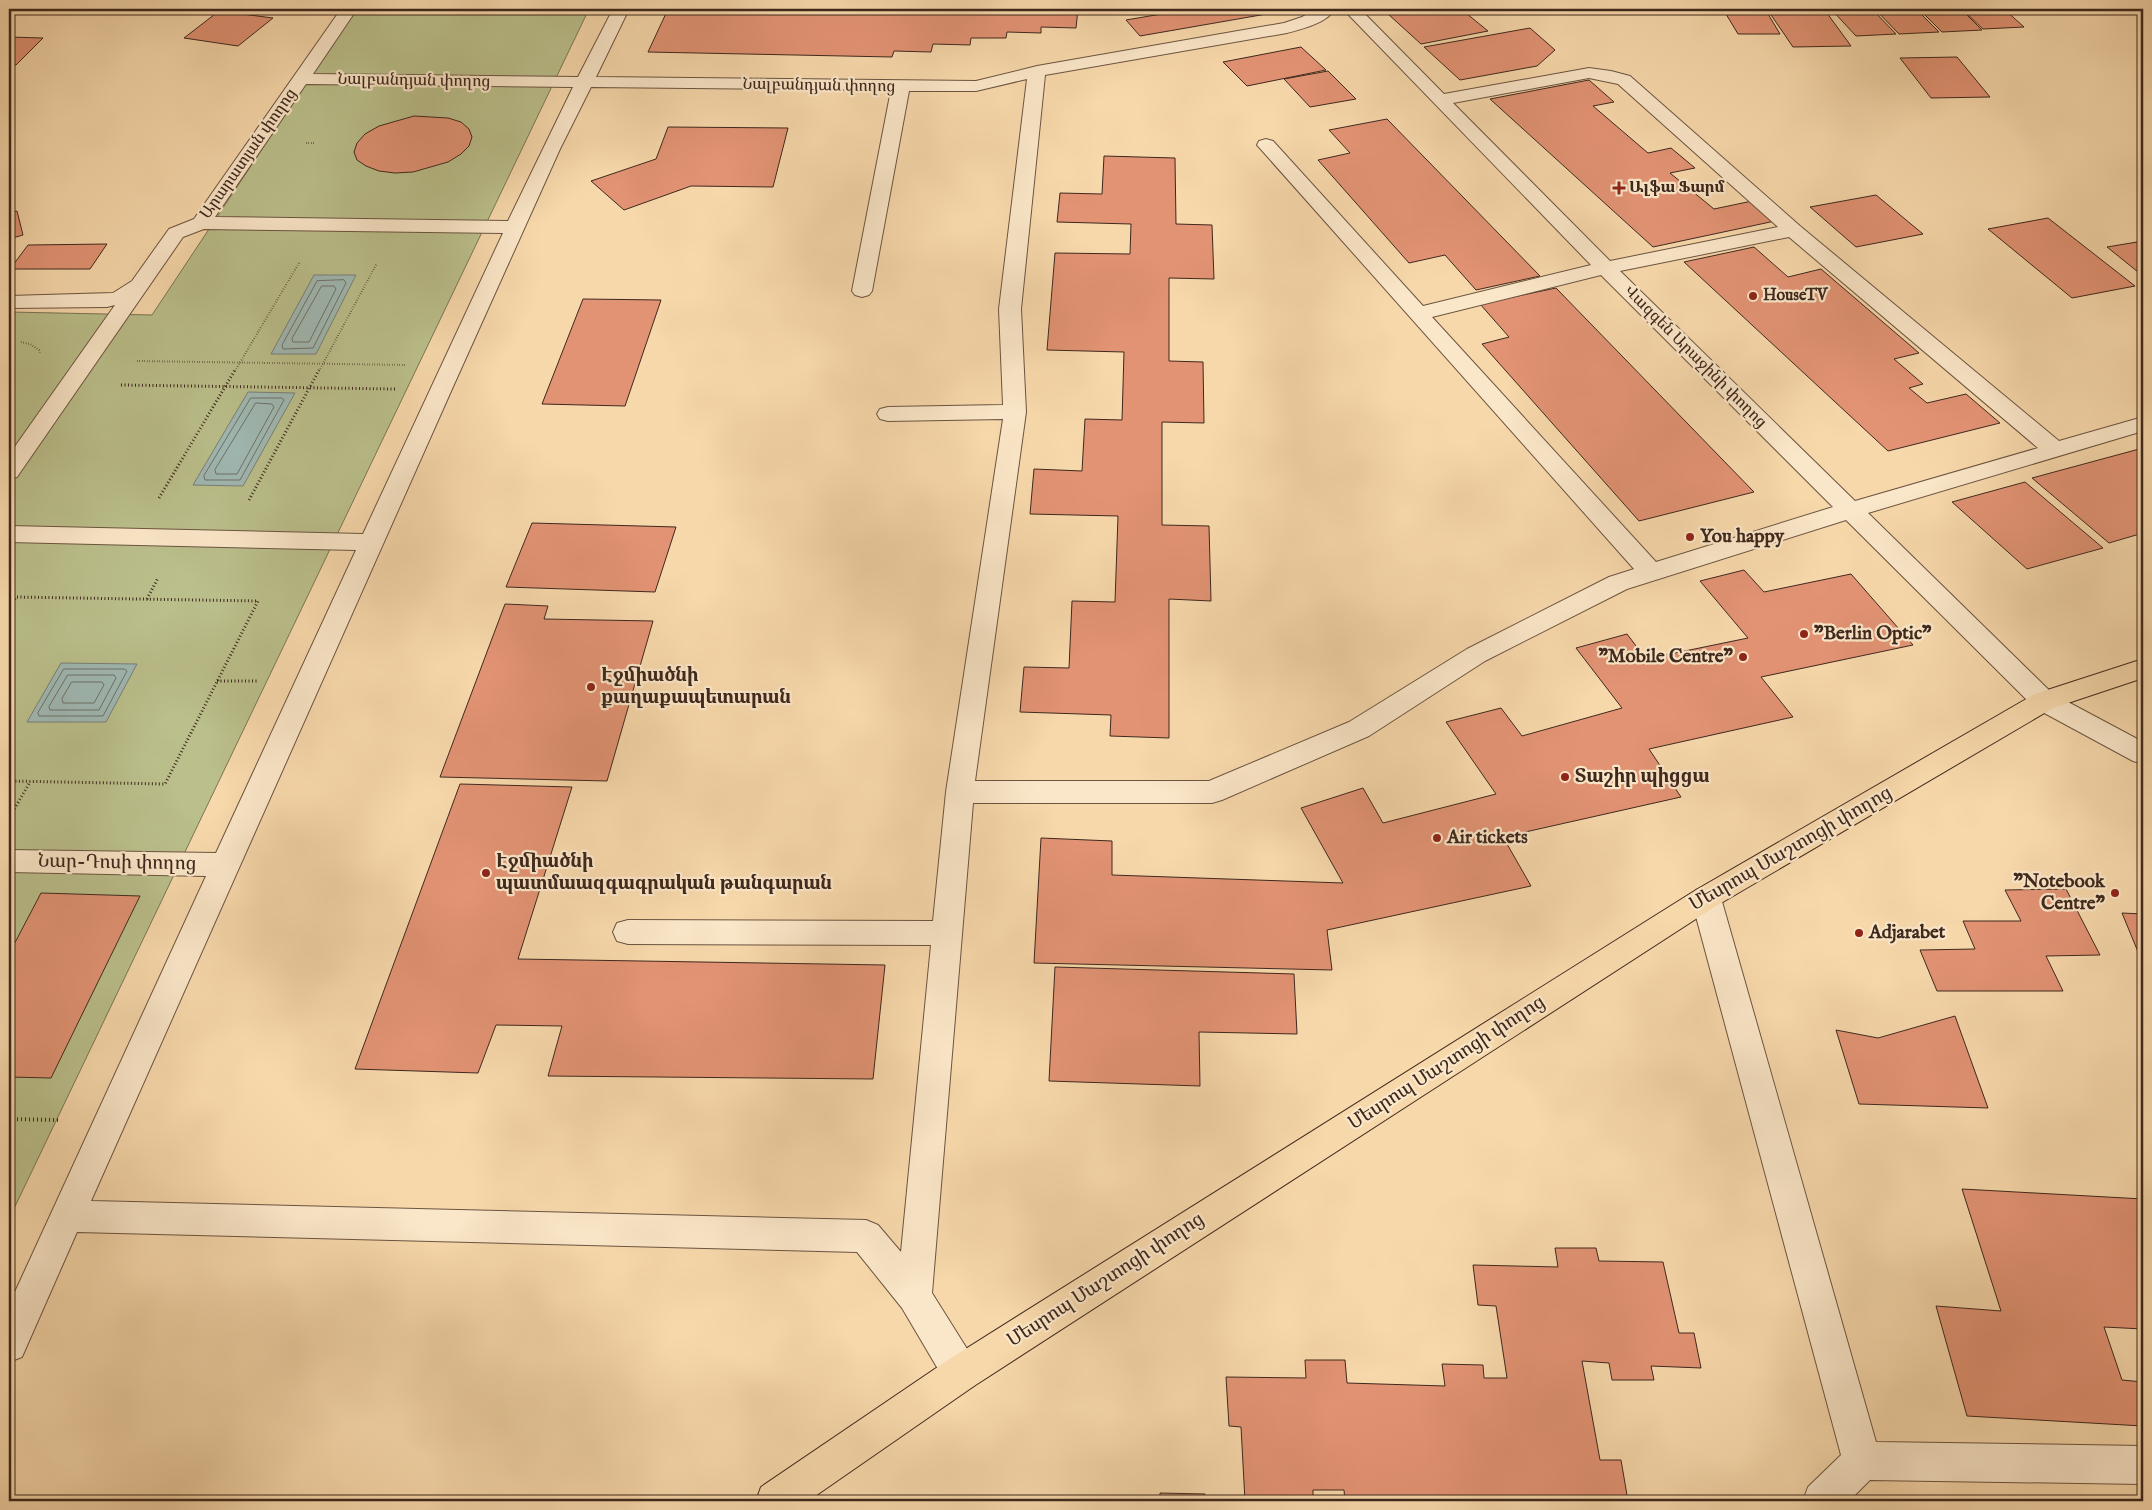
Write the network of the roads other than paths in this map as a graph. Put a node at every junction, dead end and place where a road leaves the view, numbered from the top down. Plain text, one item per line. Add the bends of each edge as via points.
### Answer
1 (349, 9) edge
2 (621, 9) edge
3 (1327, 9) edge
4 (1351, 9) edge
5 (1037, 71) junction
6 (302, 79) junction
7 (582, 84) junction
8 (902, 87) junction
9 (1440, 100) junction
10 (1266, 145) dead end
11 (201, 223) junction
12 (516, 227) junction
13 (1793, 230) junction
14 (1605, 268) junction
15 (141, 282) junction
16 (862, 290) dead end
17 (9, 302) edge
18 (1417, 314) junction
19 (1015, 412) junction
20 (888, 414) dead end
21 (2143, 424) edge
22 (2055, 450) junction
23 (9, 472) edge
24 (1850, 510) junction
25 (9, 534) edge
26 (372, 542) junction
27 (1651, 572) junction
28 (2143, 668) edge
29 (2044, 701) junction
30 (2143, 754) edge
31 (960, 792) junction
32 (9, 861) edge
33 (226, 865) junction
34 (1706, 898) junction
35 (628, 932) dead end
36 (948, 933) junction
37 (67, 1216) junction
38 (914, 1296) junction
39 (9, 1345) edge
40 (961, 1373) junction
41 (1862, 1461) junction
42 (2143, 1465) edge
43 (775, 1501) edge
44 (1822, 1501) edge

1 - 6 street, Արարատյան փողոց
2 - 7 street
3 - 5 street, Նալբանդյան փողոց via 1308,21 1287,28
4 - 9 street, Վազգեն Արաջինի փողոց
5 - 8 street, Նալբանդյան փողոց via 976,86
5 - 19 street via 1010,308
6 - 7 street, Նալբանդյան փողոց
6 - 11 street, Արարատյան փողոց
7 - 8 street, Նալբանդյան փողոց
7 - 12 street
8 - 16 street
9 - 13 street via 1589,73 1624,80
9 - 14 street, Վազգեն Արաջինի փողոց
10 - 18 street
11 - 12 street
11 - 15 street, Արարատյան փողոց via 176,233
12 - 26 street
13 - 14 street
13 - 22 street
14 - 18 street
14 - 24 street, Վազգեն Արաջինի փողոց
15 - 17 street, Արարատյան փողոց via 130,293 107,300
15 - 23 street
18 - 27 street
19 - 20 street
19 - 31 street
21 - 22 street
22 - 24 street
24 - 27 street
24 - 29 street, Վազգեն Արաջինի փողոց
25 - 26 street
26 - 33 street
27 - 31 street via 1618,582 1476,655 1359,729 1212,792
28 - 29 main road, Մեսրոպ Մաշտոցի փողոց
29 - 30 street, Վազգեն Արաջինի փողոց
29 - 34 main road, Մեսրոպ Մաշտոցի փողոց
31 - 36 street
32 - 33 street, Նար-Դոսի փողոց
33 - 37 street
34 - 40 main road, Մեսրոպ Մաշտոցի փողոց
34 - 41 street
35 - 36 street
36 - 38 street
37 - 38 street via 866,1236
37 - 39 street
38 - 40 street
40 - 43 main road, Մեսրոպ Մաշտոցի փողոց
41 - 42 street
41 - 44 street

